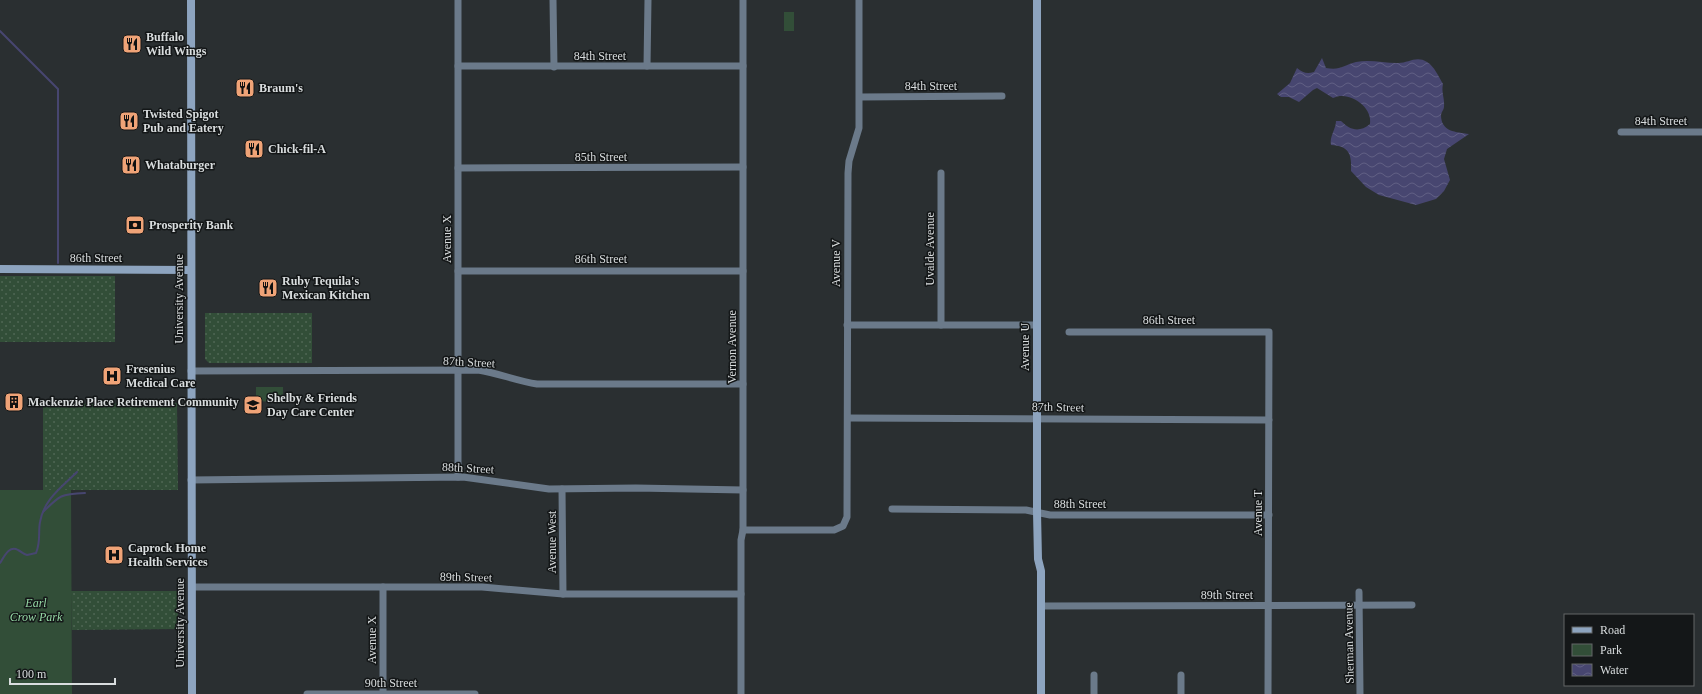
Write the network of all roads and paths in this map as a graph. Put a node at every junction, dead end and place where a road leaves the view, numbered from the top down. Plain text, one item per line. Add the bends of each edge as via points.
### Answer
1 (191, 0) edge
2 (458, 0) edge
3 (553, 0) edge
4 (648, 0) edge
5 (743, 0) edge
6 (859, 0) edge
7 (1037, 0) edge
8 (458, 66) junction
9 (647, 66) junction
10 (743, 66) junction
11 (554, 67) junction
12 (1002, 96) dead end
13 (860, 97) junction
14 (1621, 132) dead end
15 (1702, 132) edge
16 (743, 167) junction
17 (458, 168) junction
18 (941, 172) dead end
19 (0, 270) edge
20 (191, 270) junction
21 (458, 271) junction
22 (743, 271) junction
23 (847, 325) junction
24 (941, 326) junction
25 (1037, 326) junction
26 (1069, 332) dead end
27 (1269, 332) joint
28 (192, 371) junction
29 (458, 371) junction
30 (743, 384) junction
31 (848, 418) junction
32 (1037, 418) junction
33 (1269, 420) junction
34 (458, 477) junction
35 (192, 480) junction
36 (562, 489) junction
37 (743, 490) junction
38 (892, 509) dead end
39 (1037, 512) junction
40 (1269, 515) junction
41 (743, 530) junction
42 (192, 587) junction
43 (383, 587) junction
44 (1359, 592) dead end
45 (563, 594) junction
46 (741, 594) junction
47 (1412, 605) dead end
48 (1042, 606) junction
49 (1268, 606) junction
50 (1359, 606) junction
51 (1094, 675) dead end
52 (1181, 675) dead end
53 (192, 694) edge
54 (307, 694) edge
55 (383, 694) edge
56 (475, 694) edge
57 (741, 694) edge
58 (1041, 694) edge
59 (1094, 694) edge
60 (1181, 694) edge
61 (1268, 694) edge
62 (1360, 694) edge

1 - 20 street, University Avenue
2 - 8 street, Avenue X
3 - 11 street
4 - 9 street
5 - 10 street, Vernon Avenue
6 - 13 street, Avenue V
7 - 25 street, Avenue U
8 - 11 street, 84th Street
8 - 17 street, Avenue X
9 - 10 street, 84th Street
9 - 11 street, 84th Street
10 - 16 street, Vernon Avenue
12 - 13 street, 84th Street
13 - 23 street, Avenue V via 859,128 848,173
14 - 15 street, 84th Street
16 - 17 street, 85th Street
16 - 22 street, Vernon Avenue
17 - 21 street, Avenue X
18 - 24 street, Uvalde Avenue
19 - 20 street, 86th Street
20 - 28 street, University Avenue
21 - 22 street, 86th Street
21 - 29 street, Avenue X
22 - 30 street, Vernon Avenue
23 - 24 street
23 - 31 street, Avenue V
24 - 25 street
25 - 32 street, Avenue U
26 - 27 street, 86th Street
27 - 33 street, Avenue T
28 - 29 street, 87th Street
28 - 35 street, University Avenue
29 - 30 street, 87th Street via 496,373 537,384
29 - 34 street, Avenue X
30 - 37 street, Vernon Avenue
31 - 32 street, 87th Street
31 - 41 street, Avenue V via 847,517 843,526 834,530
32 - 33 street, 87th Street
32 - 39 street, Avenue U
33 - 40 street, Avenue T
34 - 35 street, 88th Street
34 - 36 street, 88th Street via 527,487
35 - 42 street, University Avenue
36 - 37 street, 88th Street
36 - 45 street, Avenue West
37 - 41 street, Vernon Avenue
38 - 39 street, 88th Street
39 - 40 street, 88th Street via 1050,515
39 - 48 street, Avenue U
40 - 49 street, Avenue T
41 - 46 street, Vernon Avenue
42 - 43 street, 89th Street
42 - 53 street, University Avenue
43 - 45 street, 89th Street via 482,587
43 - 55 street, Avenue X
44 - 50 street, Sherman Avenue
45 - 46 street, 89th Street
46 - 57 street, Vernon Avenue
47 - 50 street, 89th Street
48 - 49 street, 89th Street
48 - 58 street, Avenue U
49 - 50 street, 89th Street
49 - 61 street, Avenue T
50 - 62 street, Sherman Avenue
51 - 59 street
52 - 60 street
54 - 55 street, 90th Street
55 - 56 street, 90th Street

